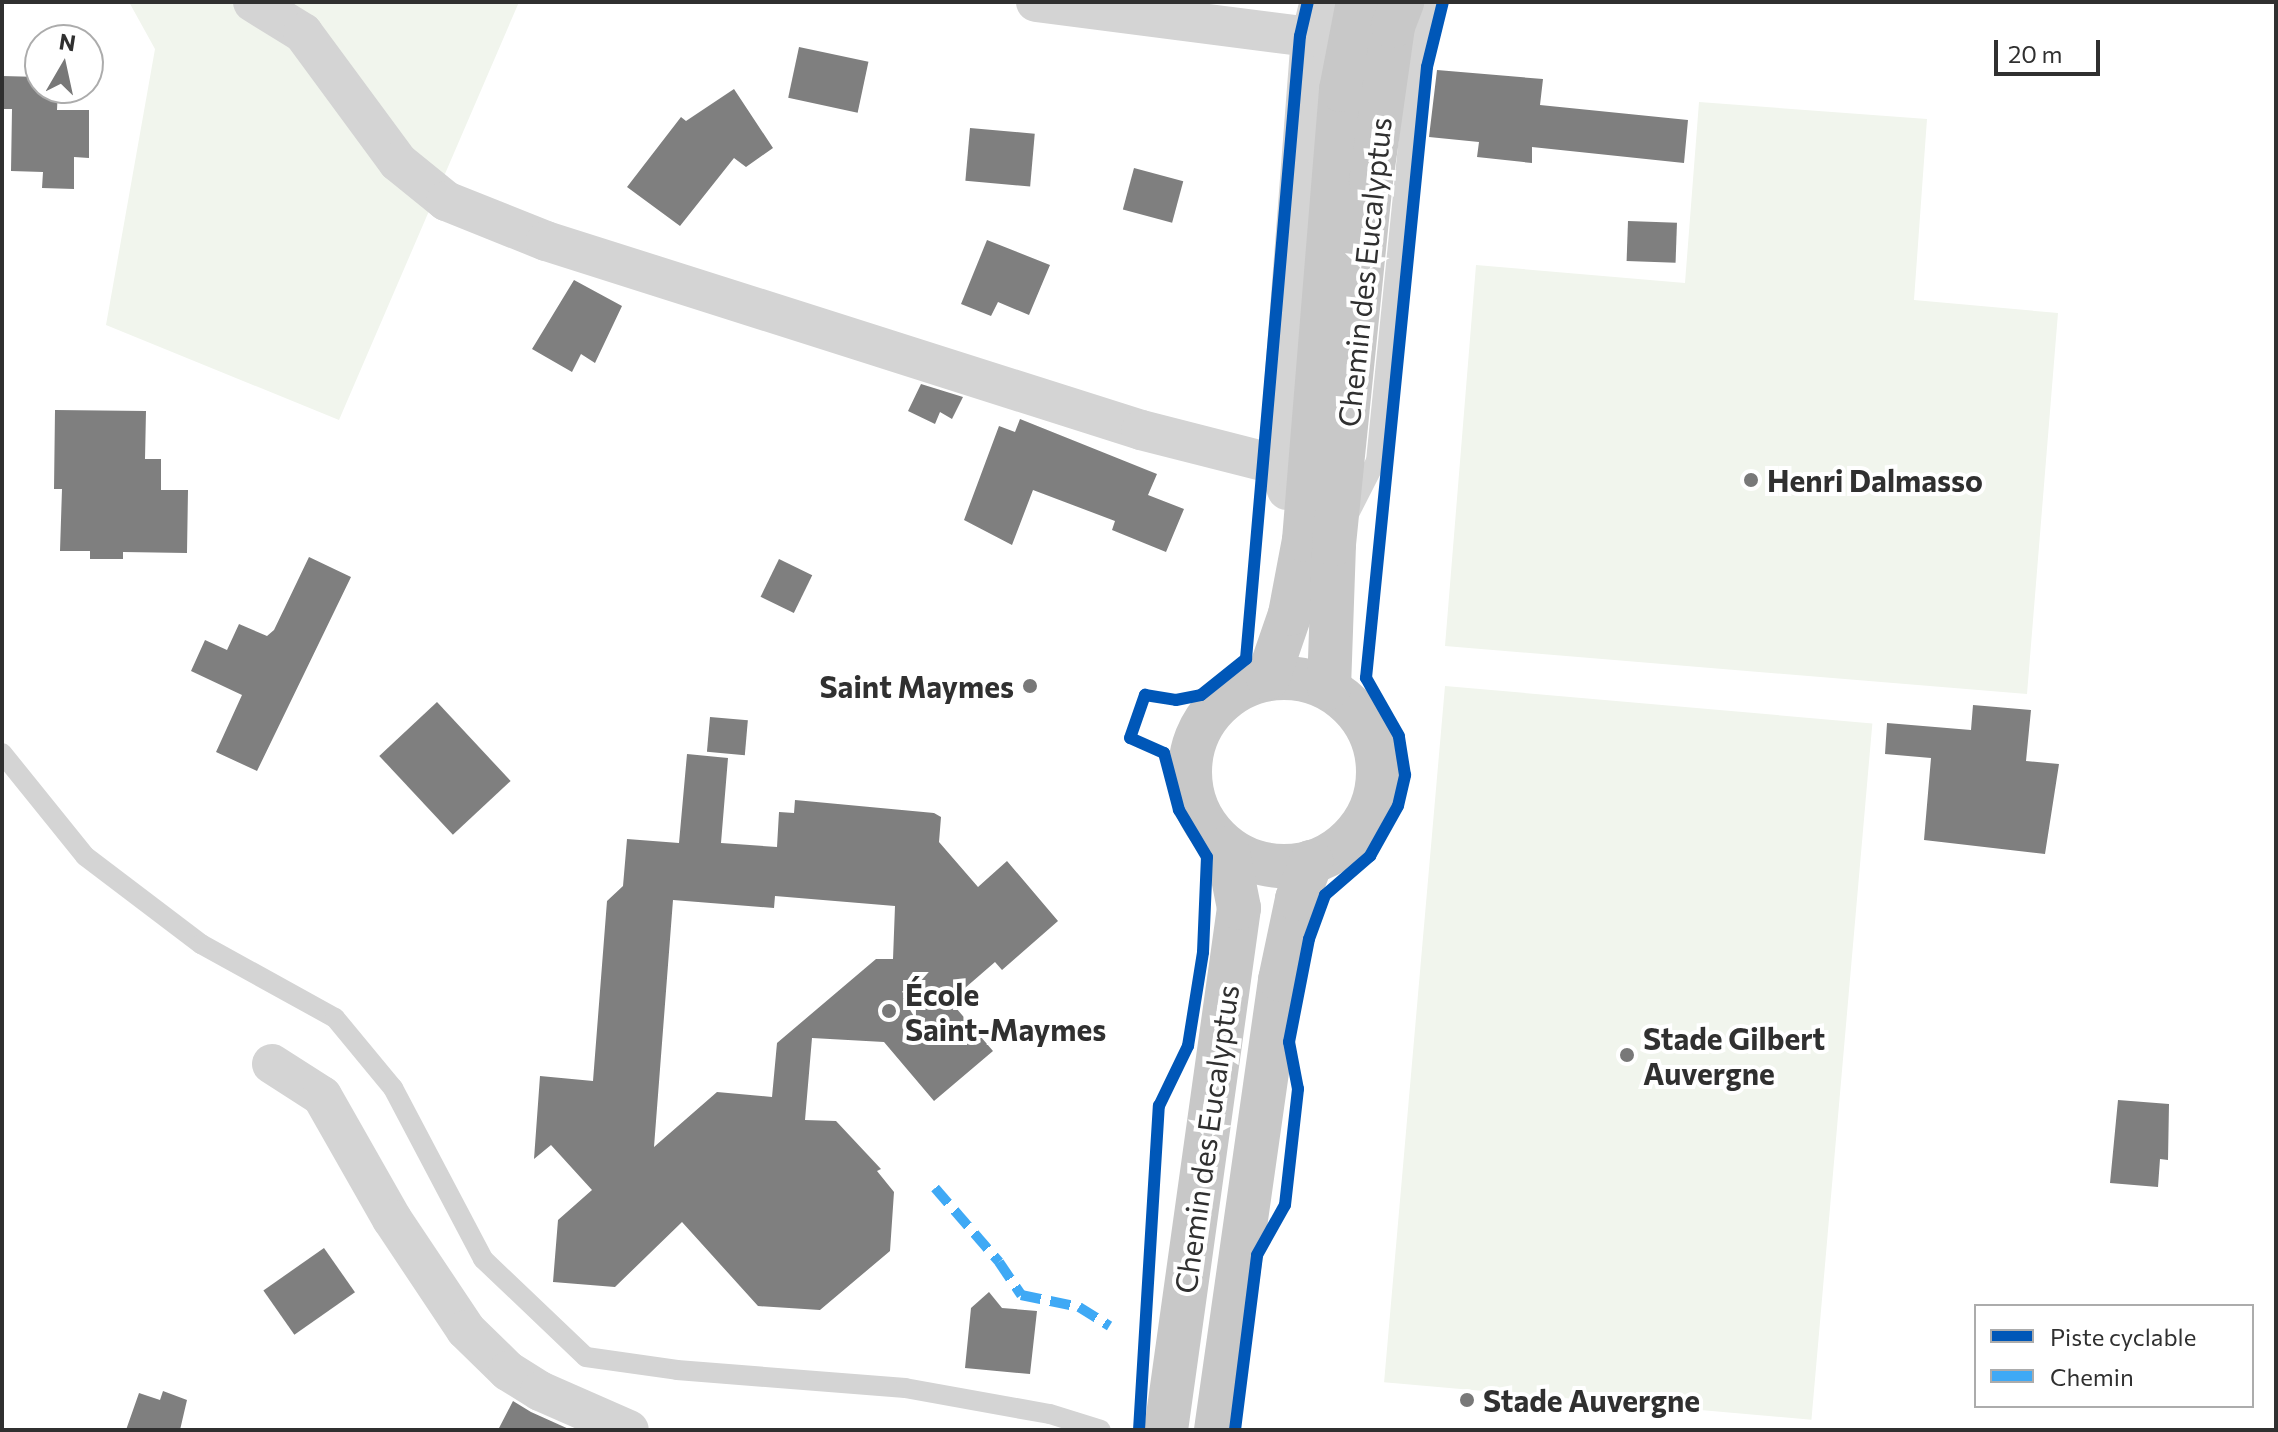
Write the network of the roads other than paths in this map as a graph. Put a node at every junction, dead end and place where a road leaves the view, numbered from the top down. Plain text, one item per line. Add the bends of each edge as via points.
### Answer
1 (253, 2) edge
2 (1036, 2) edge
3 (1358, 2) edge
4 (1402, 2) edge
5 (1431, 2) edge
6 (1316, 19) edge
7 (1278, 465) junction
8 (1319, 542) junction
9 (1268, 678) junction
10 (1329, 688) junction
11 (2, 753) edge
12 (1227, 848) junction
13 (1311, 862) junction
14 (272, 1064) dead end
15 (629, 1430) edge
16 (1101, 1430) edge
17 (1166, 1430) edge
18 (1216, 1430) edge

1 - 7 street via 303,33 398,162 446,201 546,241 1141,430
2 - 6 street
3 - 8 main road, Chemin des Eucalyptus via 1341,90
4 - 8 main road, Chemin des Eucalyptus via 1393,26
5 - 8 lane, Chemin des Eucalyptus via 1419,36 1376,461
6 - 7 street, Chemin des Eucalyptus
7 - 8 street, Chemin des Eucalyptus
8 - 9 main road, Chemin des Eucalyptus
8 - 10 main road, Chemin des Eucalyptus
9 - 10 main road via 1299,678
9 - 12 main road via 1226,698 1196,734 1189,765 1192,797 1205,825
10 - 13 main road via 1354,708 1371,735 1377,781 1362,825 1340,848
11 - 16 lane via 85,856 201,944 335,1018 393,1088 483,1259 586,1357 677,1370 905,1388 1050,1414
12 - 13 main road via 1282,867
12 - 17 main road, Chemin des Eucalyptus via 1239,908
13 - 18 main road, Chemin des Eucalyptus via 1297,899 1280,980
14 - 15 street via 322,1096 392,1219 466,1330 508,1371 540,1391

